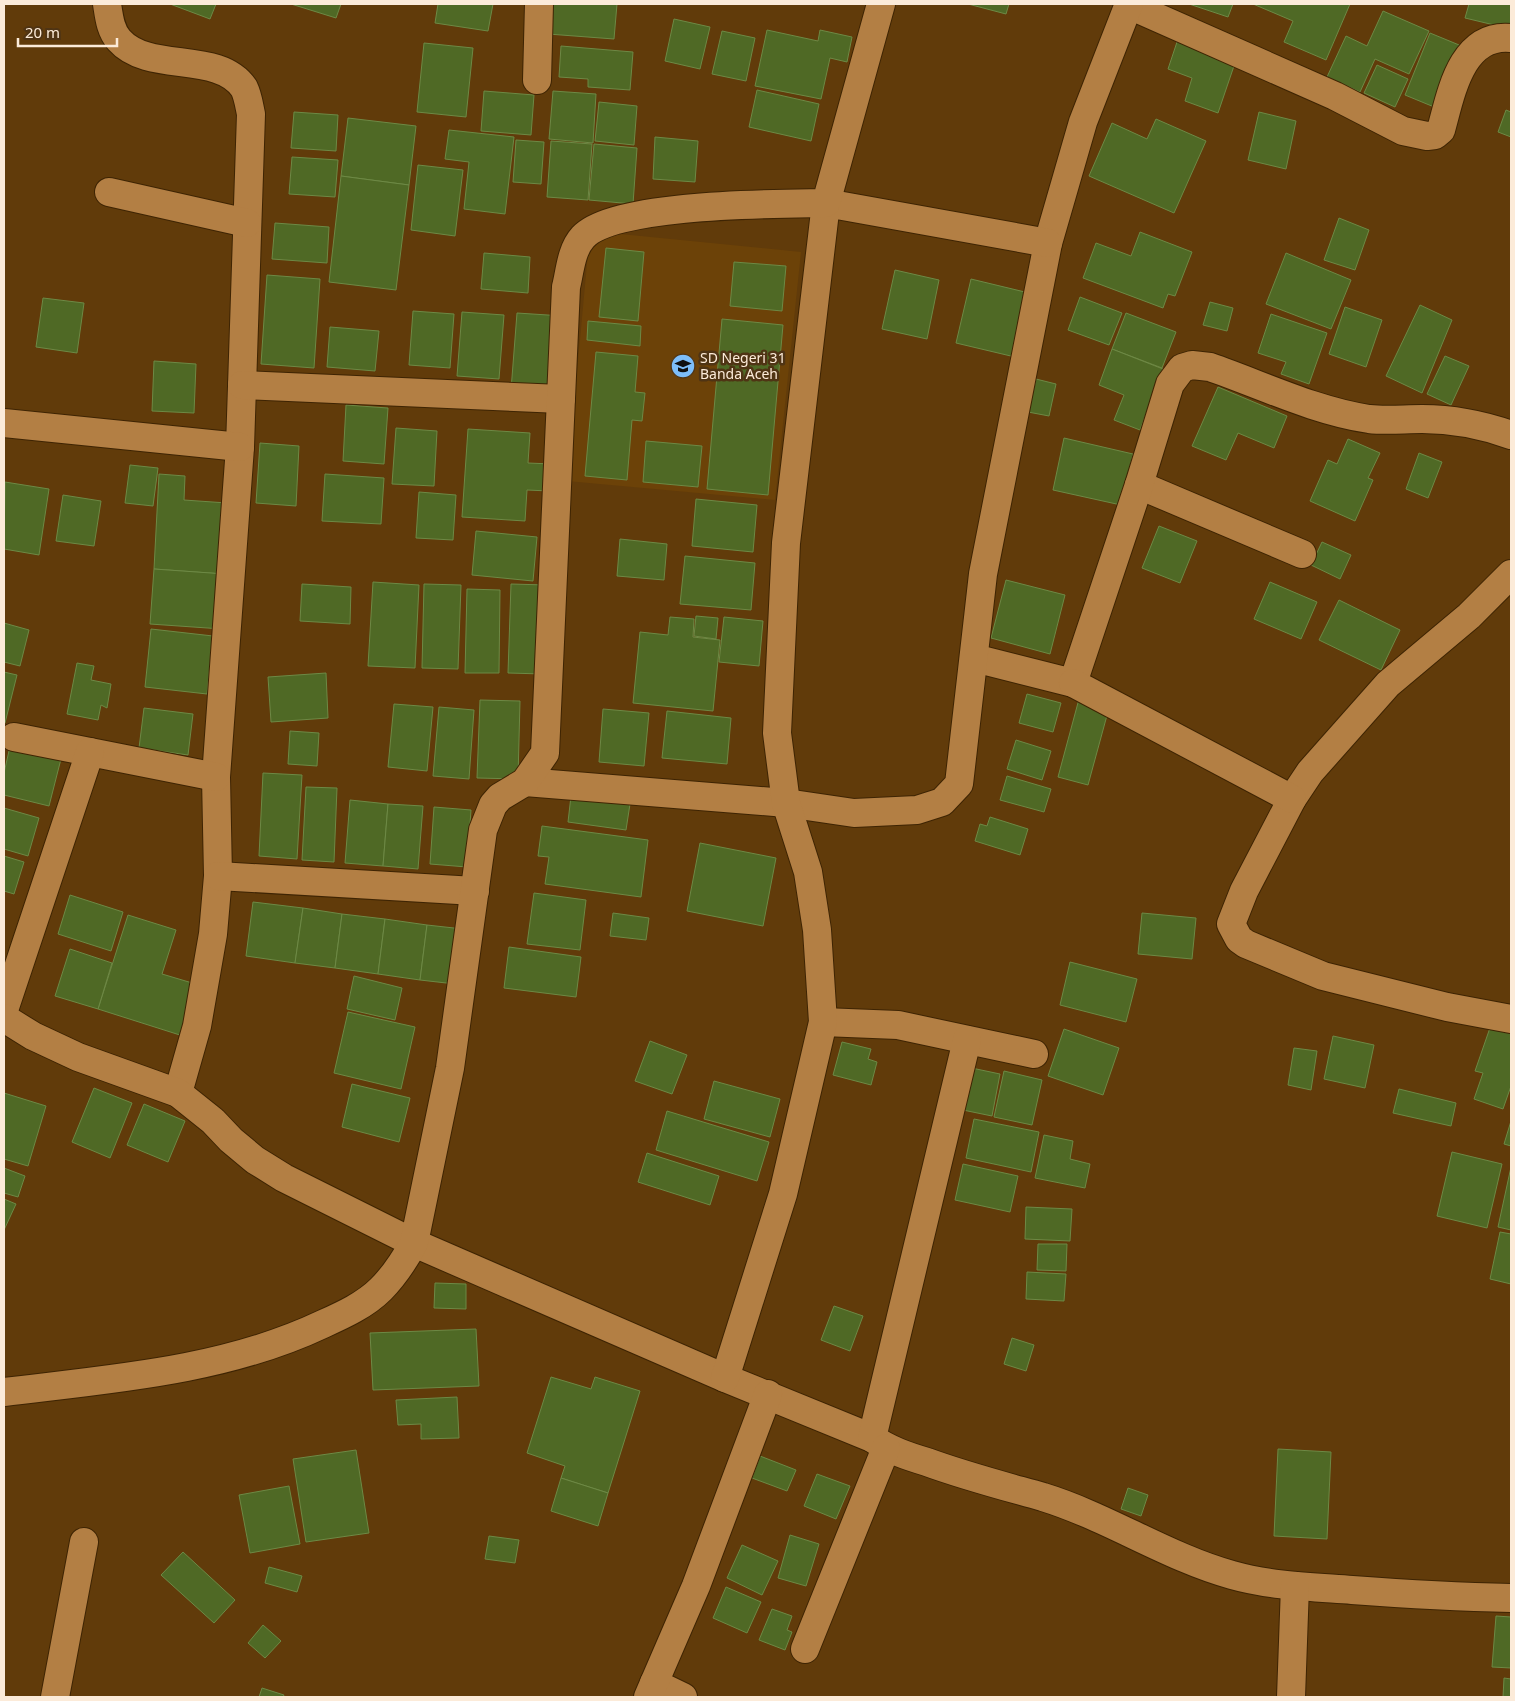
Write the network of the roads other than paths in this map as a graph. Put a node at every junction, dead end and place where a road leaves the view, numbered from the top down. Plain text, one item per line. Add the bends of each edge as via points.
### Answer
1 (107, 4) edge
2 (539, 4) edge
3 (881, 4) edge
4 (1129, 4) edge
5 (1511, 38) edge
6 (537, 80) dead end
7 (109, 192) dead end
8 (826, 203) junction
9 (247, 223) junction
10 (1048, 243) junction
11 (242, 385) junction
12 (562, 398) junction
13 (4, 423) edge
14 (1511, 436) edge
15 (240, 447) junction
16 (1139, 485) junction
17 (1302, 554) dead end
18 (1511, 574) edge
19 (974, 658) junction
20 (1073, 683) junction
21 (14, 737) dead end
22 (90, 752) junction
23 (216, 776) junction
24 (525, 782) junction
25 (1292, 799) junction
26 (786, 803) junction
27 (218, 876) junction
28 (475, 891) junction
29 (4, 1010) edge
30 (4, 1018) edge
31 (1511, 1019) edge
32 (823, 1022) junction
33 (966, 1040) junction
34 (1034, 1054) dead end
35 (178, 1093) junction
36 (414, 1243) junction
37 (725, 1378) junction
38 (4, 1392) edge
39 (768, 1394) junction
40 (879, 1443) junction
41 (84, 1542) dead end
42 (1295, 1586) junction
43 (1511, 1598) edge
44 (805, 1649) dead end
45 (651, 1690) edge
46 (55, 1697) edge
47 (683, 1697) edge
48 (1291, 1697) edge

1 - 9 street via 110,23 126,47 155,58 214,68 235,78 244,89 251,114
2 - 6 street
3 - 8 street
4 - 5 street via 1335,96 1402,131 1427,136 1441,130 1463,63 1482,45 1497,38
4 - 10 street via 1083,122
7 - 9 street
8 - 10 street
8 - 12 street via 639,214 596,228 582,237 573,255 566,287
8 - 26 street via 786,543 777,733
9 - 11 street
10 - 19 street via 983,574
11 - 12 street
11 - 15 street
12 - 24 street via 547,740 545,754
13 - 15 street
14 - 16 street via 1488,427 1454,422 1396,421 1338,414 1210,366 1192,366 1182,368 1170,384
15 - 23 street
16 - 17 street
16 - 20 street
18 - 25 street via 1469,616 1388,684 1310,772
19 - 20 street
19 - 26 street via 959,784 942,802 917,810 854,813
20 - 25 street
21 - 22 street
22 - 23 street
22 - 29 street
23 - 27 street
24 - 26 street
24 - 28 street via 500,797 493,806 483,830
25 - 31 street via 1233,917 1231,924 1238,939 1323,976 1447,1007
26 - 32 street via 808,872 818,930
27 - 28 street
27 - 35 street via 213,934 196,1026
28 - 36 street via 450,1068
30 - 35 street via 78,1057
32 - 33 street via 898,1026
32 - 37 street via 783,1194
33 - 34 street
33 - 40 street
35 - 36 street via 255,1160 284,1178
36 - 37 street
36 - 38 street via 400,1268 381,1289 361,1305 303,1334 244,1354 184,1368
37 - 39 street
39 - 40 street
39 - 45 street via 696,1586
40 - 42 street via 976,1479 1045,1498 1195,1563 1248,1579
40 - 44 street
41 - 46 street
42 - 43 street
42 - 48 street
45 - 47 street

